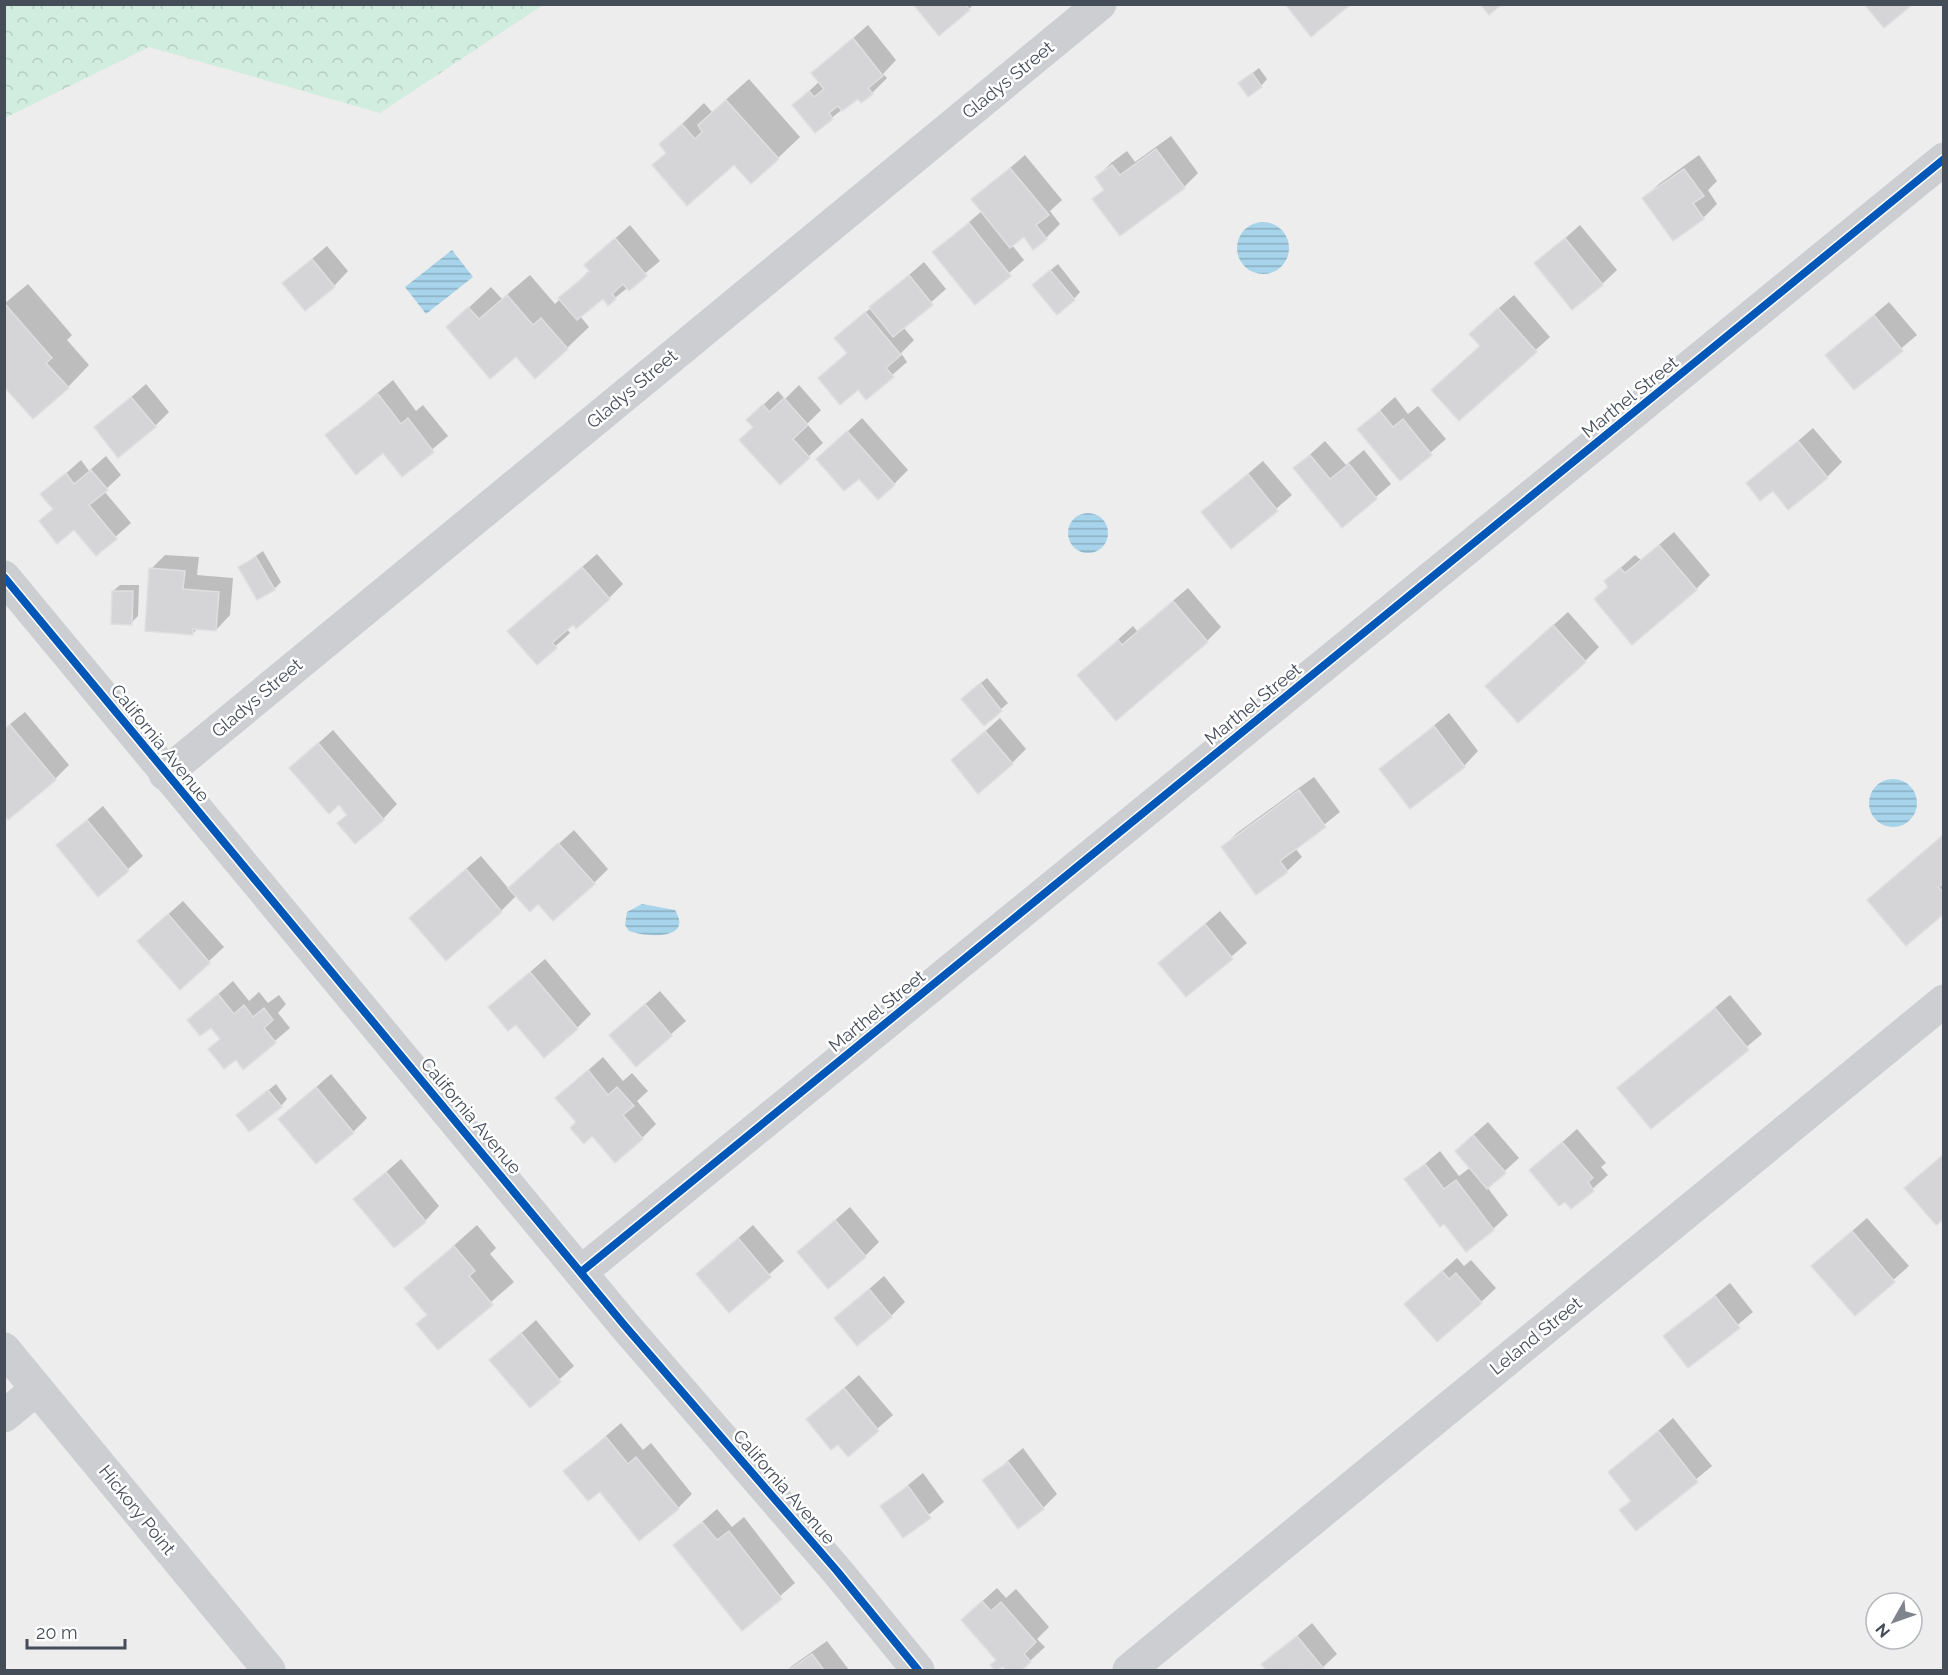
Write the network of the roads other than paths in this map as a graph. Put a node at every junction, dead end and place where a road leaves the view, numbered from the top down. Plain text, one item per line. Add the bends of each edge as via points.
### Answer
1 (1100, 4) edge
2 (1944, 159) edge
3 (4, 577) edge
4 (165, 774) junction
5 (1944, 1001) edge
6 (581, 1272) junction
7 (4, 1349) edge
8 (37, 1389) junction
9 (4, 1416) edge
10 (269, 1671) edge
11 (918, 1671) edge
12 (1129, 1671) edge

1 - 4 street, Gladys Street
2 - 6 street, Marthel Street
3 - 4 street, California Avenue
4 - 6 street, California Avenue
5 - 12 street, Leland Street
6 - 11 street, California Avenue
7 - 8 street, Hickory Point
8 - 9 street
8 - 10 street, Hickory Point

